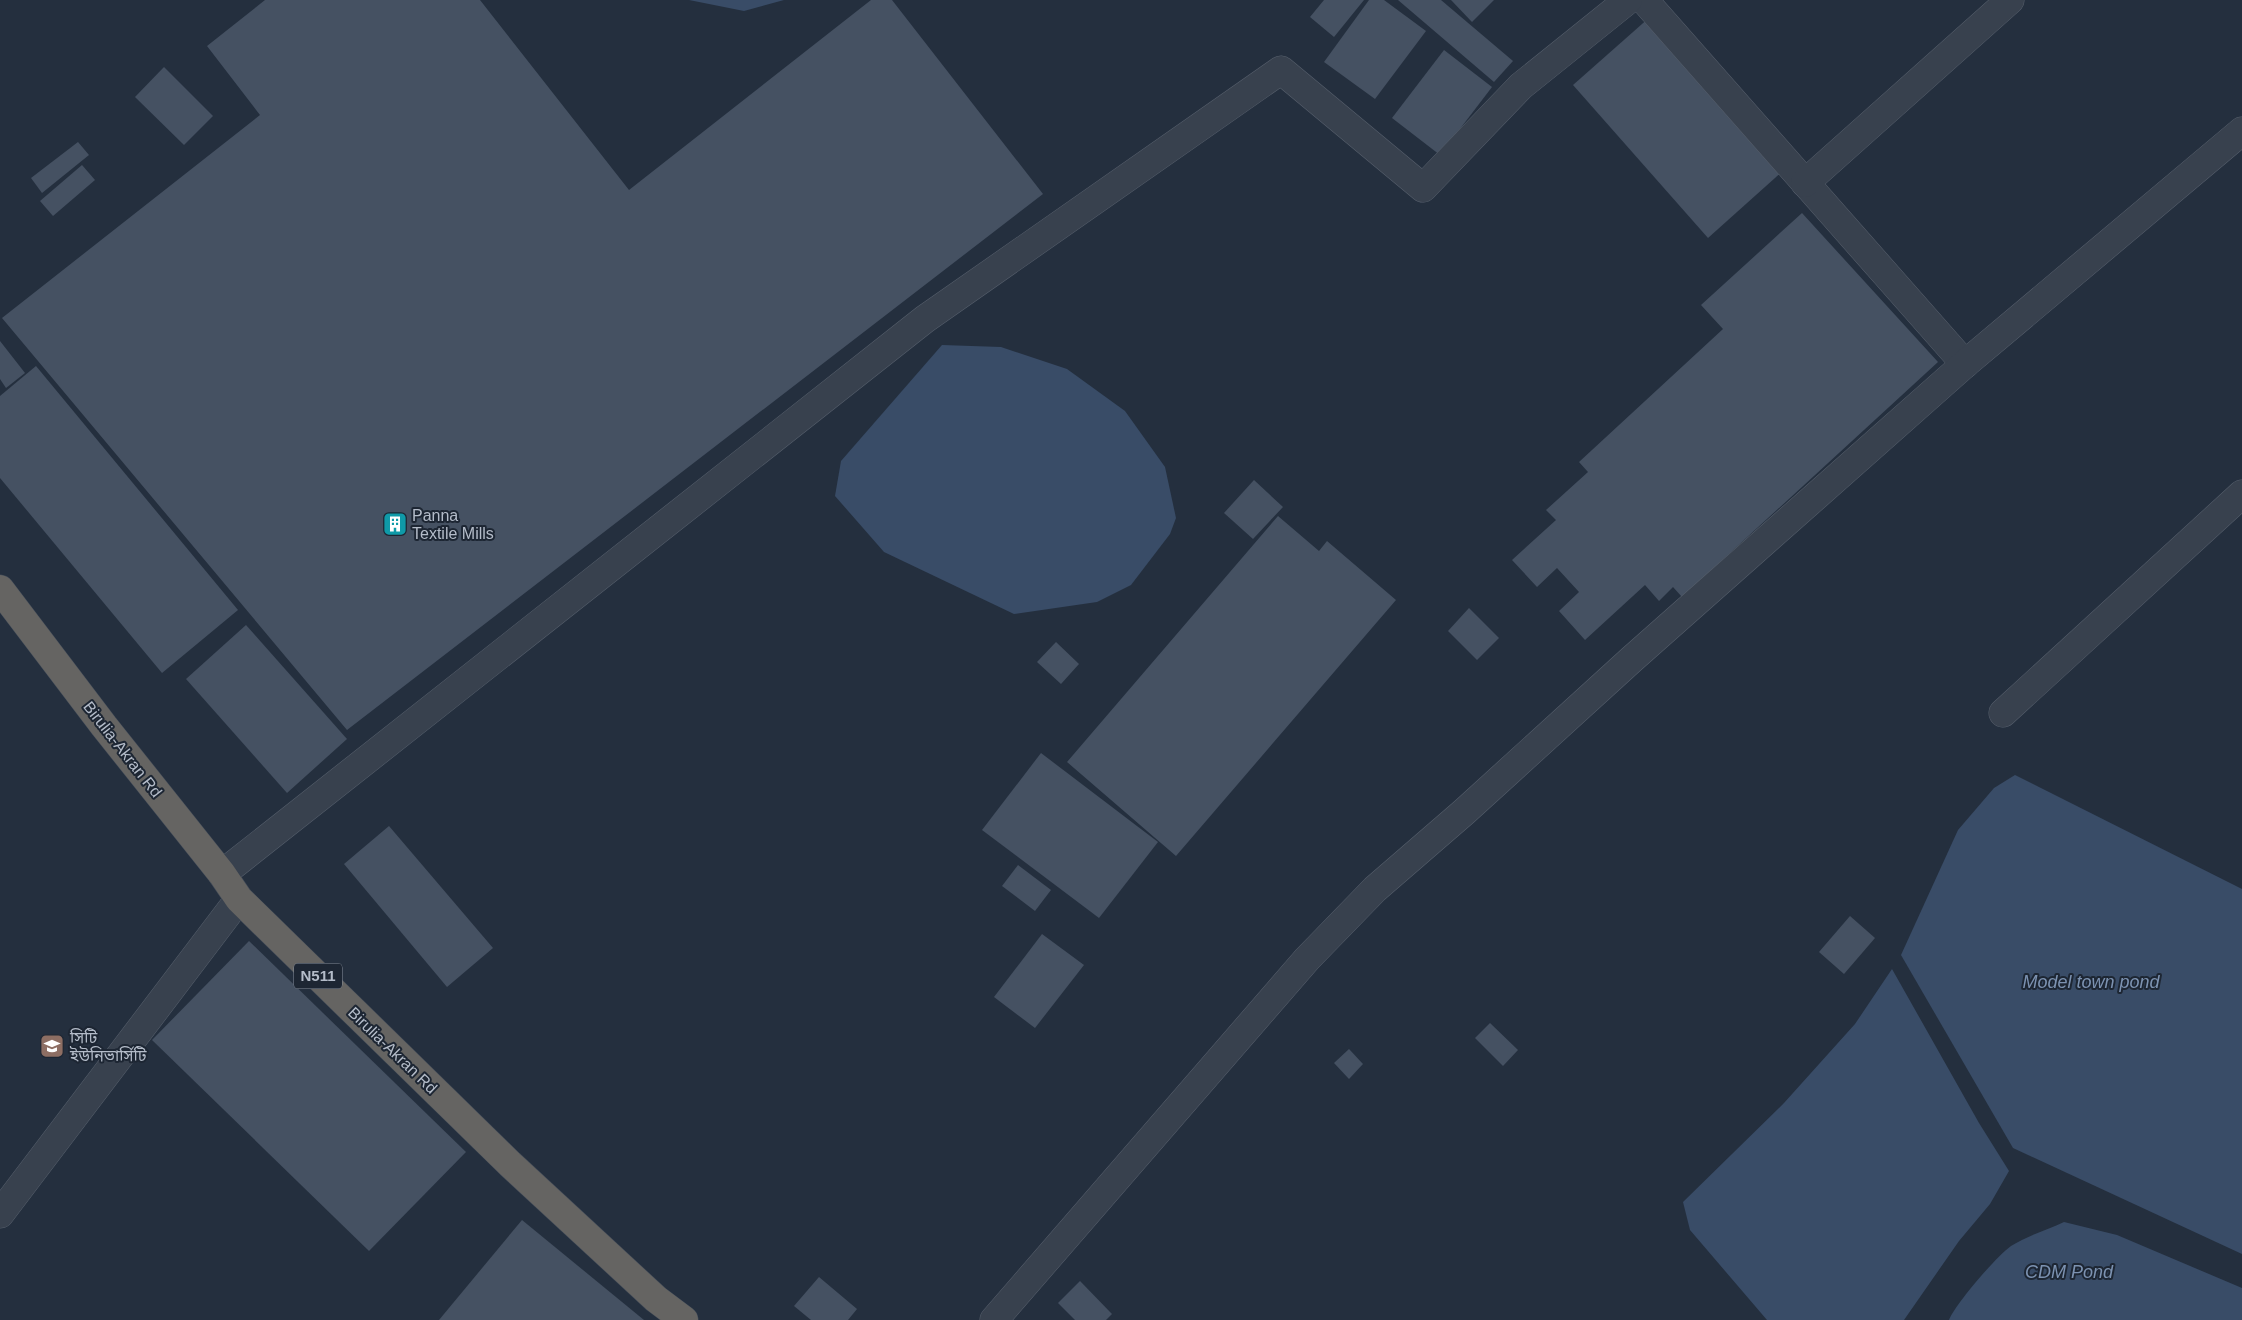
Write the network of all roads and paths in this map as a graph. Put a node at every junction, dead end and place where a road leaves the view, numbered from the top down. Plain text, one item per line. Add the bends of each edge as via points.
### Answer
1 (1628, 0) edge
2 (1644, 0) edge
3 (2010, 0) edge
4 (2242, 131) edge
5 (1805, 183) junction
6 (1965, 364) junction
7 (2242, 494) edge
8 (0, 588) edge
9 (2003, 713) dead end
10 (222, 874) junction
11 (239, 899) junction
12 (0, 1214) edge
13 (684, 1320) edge
14 (994, 1320) edge

1 - 10 street via 1521,86 1423,188 1282,70 925,319
2 - 5 street
3 - 5 street
4 - 6 street
5 - 6 street
6 - 14 street via 1375,889 1307,959
7 - 9 street
8 - 10 highway, Birulia-Akran Rd / N511
10 - 11 highway, Birulia-Akran Rd / N511
11 - 12 street
11 - 13 highway, Birulia-Akran Rd / N511 via 510,1164 656,1299

